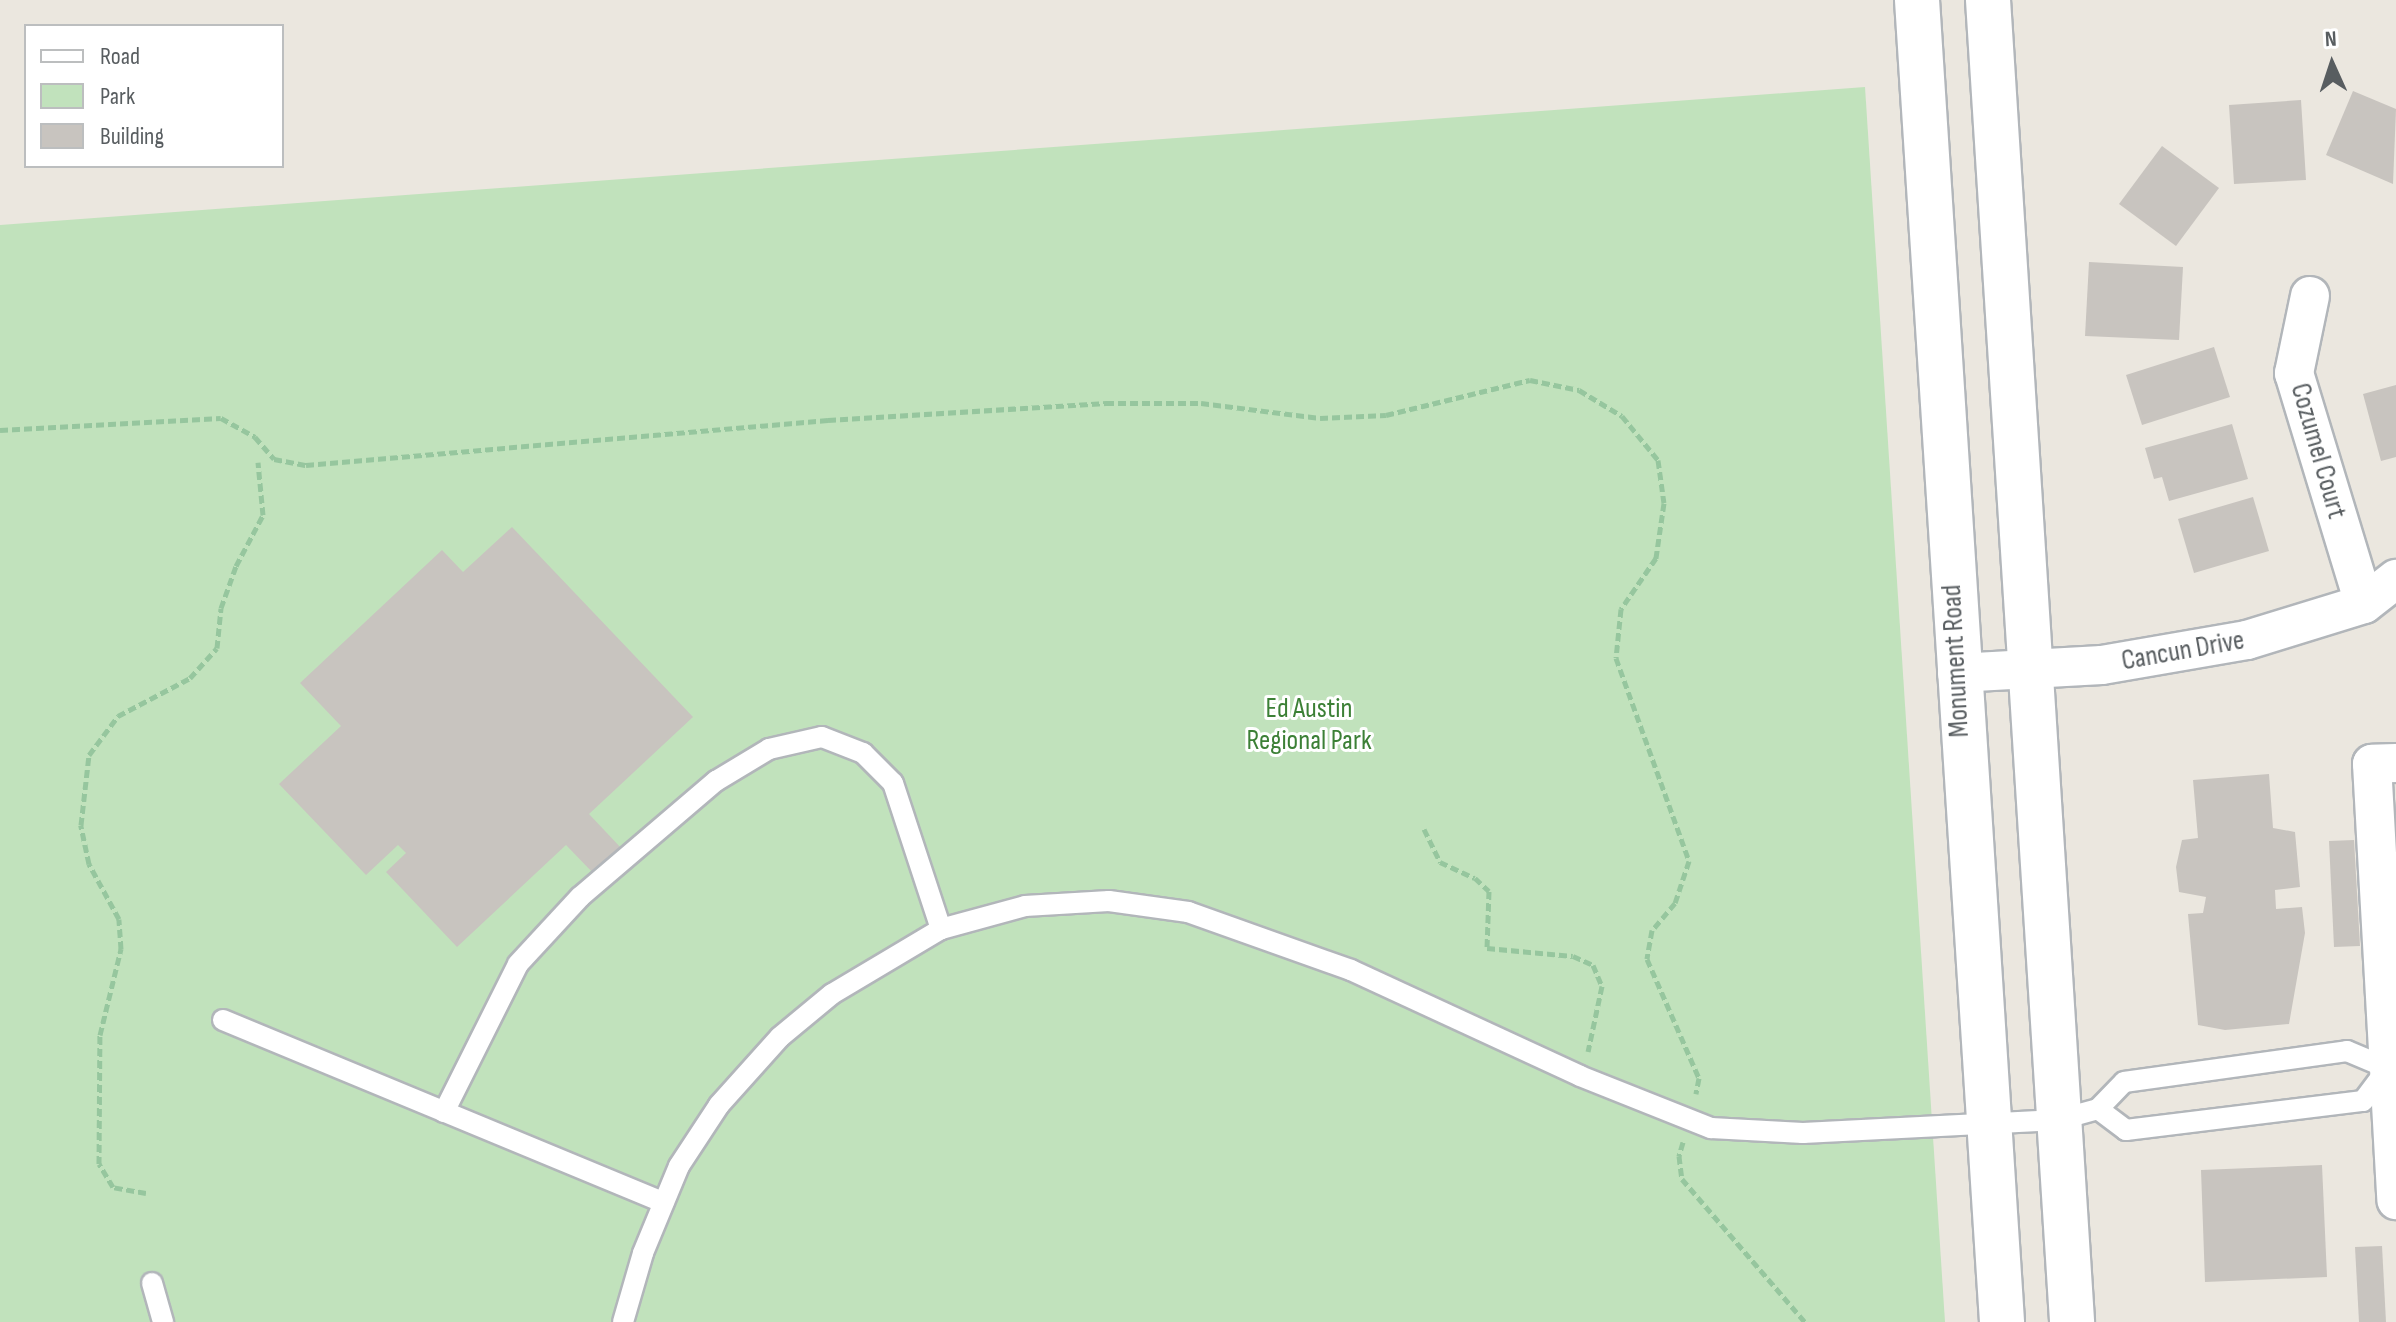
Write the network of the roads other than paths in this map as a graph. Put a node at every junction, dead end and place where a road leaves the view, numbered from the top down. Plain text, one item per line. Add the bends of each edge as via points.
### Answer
1 (1917, 0) edge
2 (1988, 0) edge
3 (2310, 296) dead end
4 (2396, 579) edge
5 (2364, 604) junction
6 (2028, 670) junction
7 (1957, 673) junction
8 (2396, 763) edge
9 (941, 929) junction
10 (223, 1020) dead end
11 (2391, 1070) edge
12 (444, 1112) junction
13 (2078, 1115) junction
14 (1987, 1125) junction
15 (2396, 1200) edge
16 (664, 1203) junction
17 (152, 1283) dead end
18 (163, 1322) edge
19 (623, 1322) edge
20 (2002, 1322) edge
21 (2072, 1322) edge

1 - 7 street, Monument Road
2 - 6 street
3 - 5 street, Cozumel Court via 2294,373
4 - 5 street, Cancun Drive
5 - 6 street, Cancun Drive via 2247,640 2144,660
6 - 7 street, Cancun Drive
6 - 13 street
7 - 14 street, Monument Road
8 - 11 street via 2372,764
9 - 12 lane via 893,783 863,753 822,737 769,749 716,781 580,897 518,964
9 - 14 lane via 1025,906 1109,901 1188,912 1351,970 1580,1076 1711,1128 1803,1133
9 - 16 lane via 832,994 780,1037 719,1105 679,1166
10 - 12 lane
11 - 13 lane via 2347,1051 2124,1082
11 - 13 lane via 2363,1101 2126,1130
11 - 15 street
12 - 16 lane
13 - 14 lane
13 - 21 street
14 - 20 street, Monument Road
16 - 19 lane
17 - 18 lane

